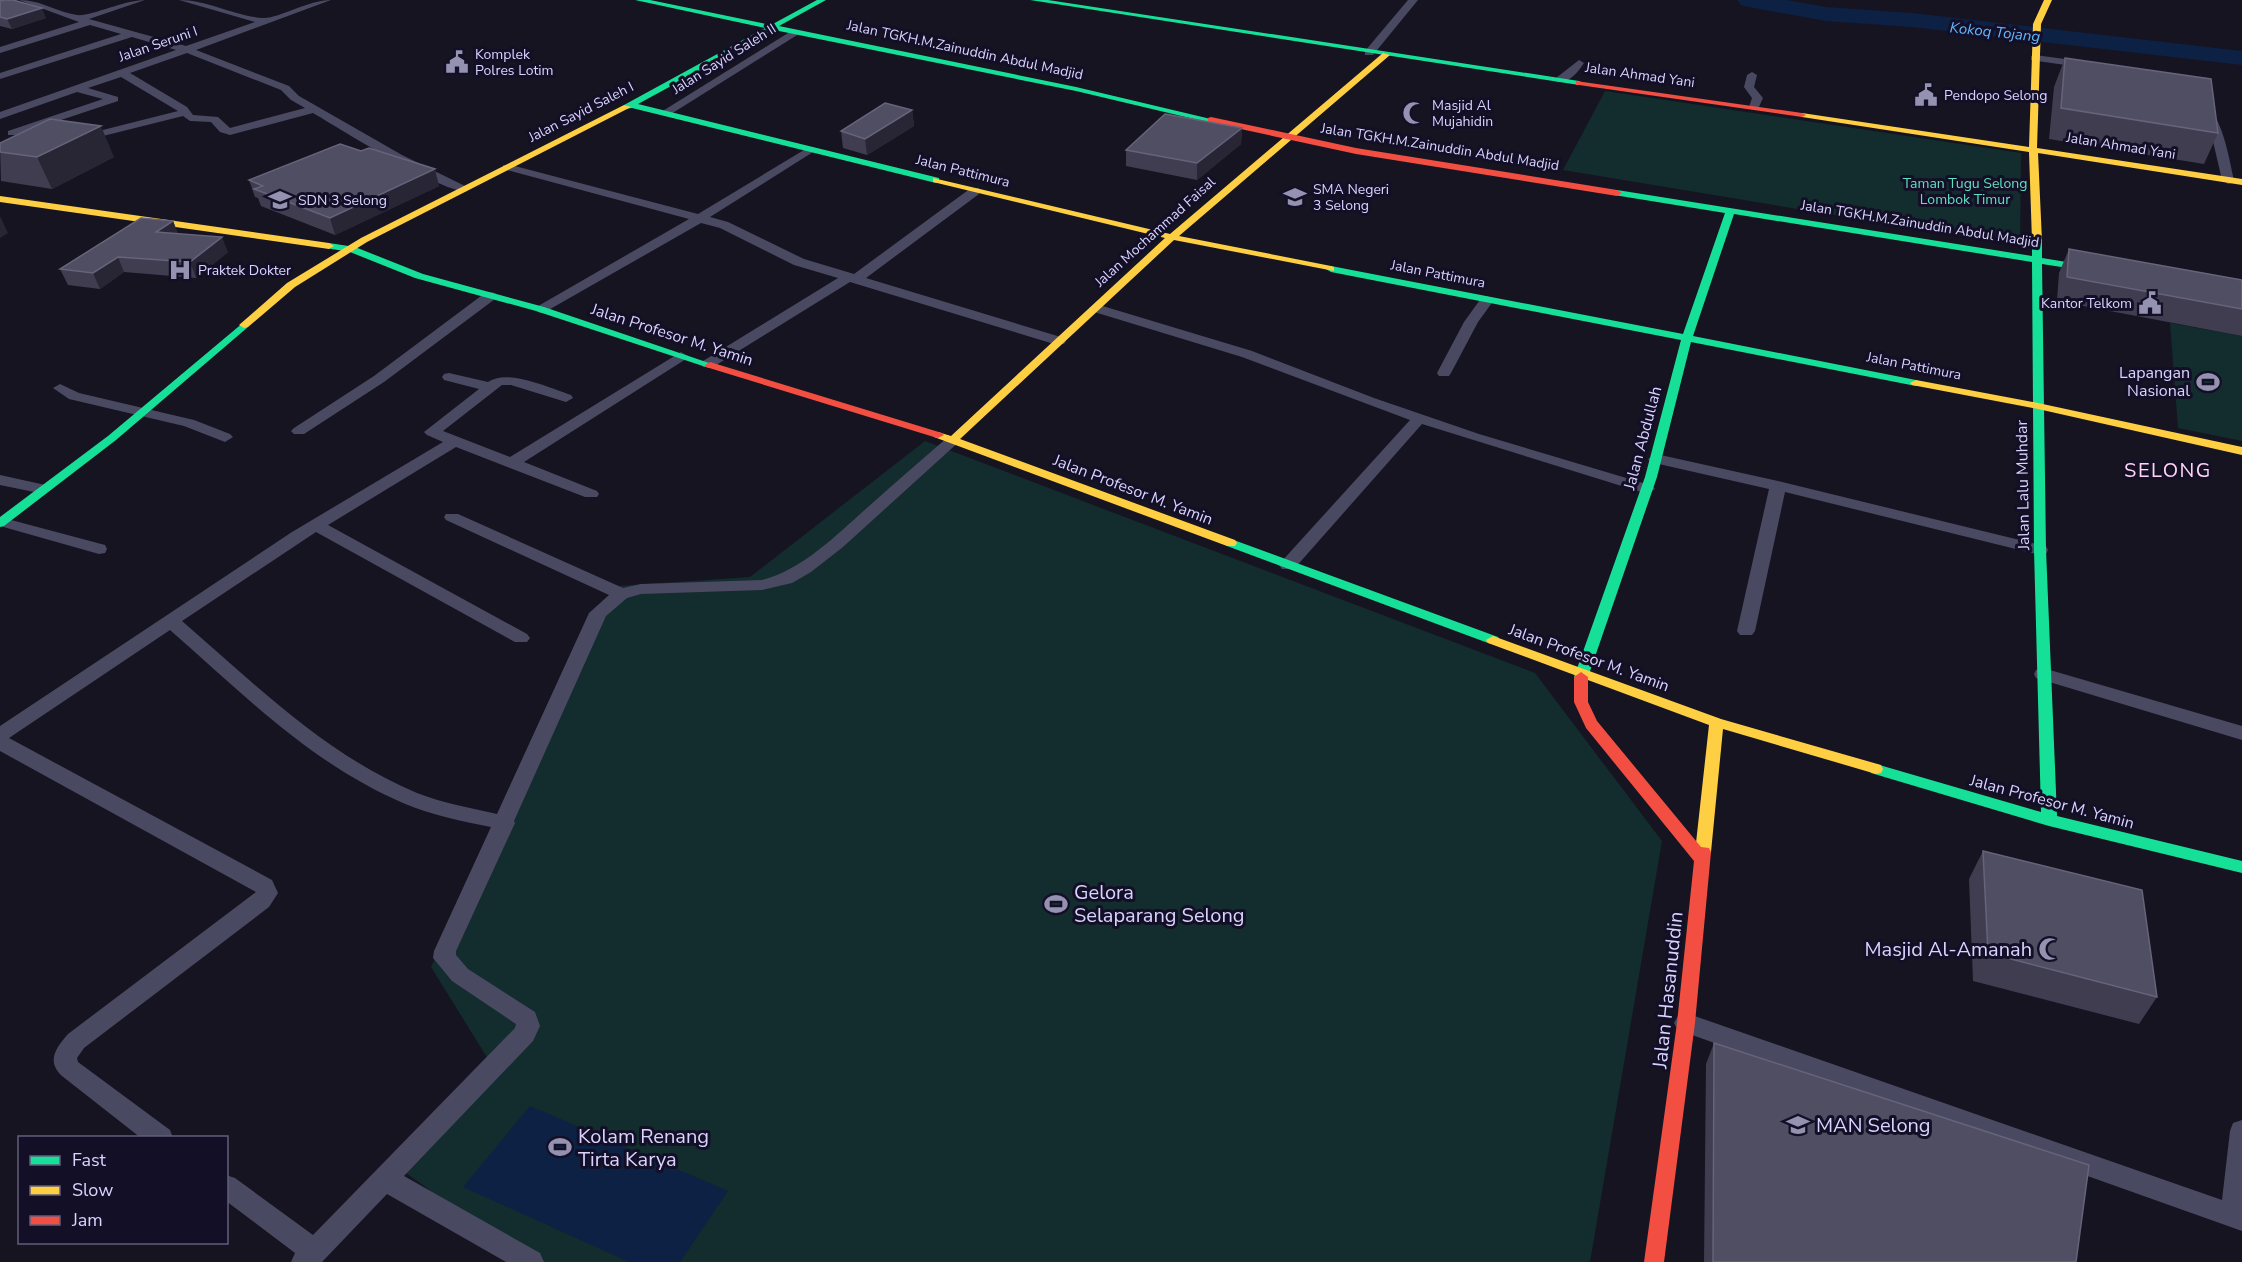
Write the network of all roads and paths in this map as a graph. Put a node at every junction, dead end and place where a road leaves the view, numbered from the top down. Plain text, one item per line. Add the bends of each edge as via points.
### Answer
1 (24, 0) edge
2 (140, 0) edge
3 (184, 0) edge
4 (326, 0) edge
5 (639, 0) edge
6 (822, 0) edge
7 (1035, 0) edge
8 (1413, 0) edge
9 (2048, 0) edge
10 (79, 19) junction
11 (90, 22) junction
12 (266, 22) junction
13 (772, 28) junction
14 (797, 32) junction
15 (132, 34) junction
16 (0, 50) edge
17 (188, 50) junction
18 (1369, 53) junction
19 (1386, 56) junction
20 (2036, 56) junction
21 (1578, 63) dead end
22 (2104, 67) edge
23 (122, 73) junction
24 (1752, 75) dead end
25 (0, 76) edge
26 (1560, 80) junction
27 (78, 89) junction
28 (632, 105) junction
29 (1754, 107) junction
30 (2205, 107) edge
31 (314, 109) junction
32 (185, 112) junction
33 (668, 112) junction
34 (0, 116) edge
35 (6, 132) edge
36 (32, 137) edge
37 (1286, 138) junction
38 (62, 143) edge
39 (2033, 149) junction
40 (810, 150) junction
41 (507, 167) junction
42 (2235, 181) edge
43 (463, 188) junction
44 (975, 191) junction
45 (0, 199) edge
46 (1731, 210) junction
47 (700, 218) junction
48 (1172, 237) junction
49 (352, 249) junction
50 (2038, 260) junction
51 (2118, 273) edge
52 (852, 278) junction
53 (490, 296) junction
54 (1487, 300) junction
55 (1096, 308) junction
56 (540, 309) junction
57 (1686, 340) junction
58 (1059, 341) junction
59 (681, 356) junction
60 (708, 364) junction
61 (1444, 373) dead end
62 (449, 376) dead end
63 (489, 387) junction
64 (60, 388) dead end
65 (566, 399) dead end
66 (2038, 406) junction
67 (140, 413) junction
68 (1419, 419) junction
69 (299, 431) dead end
70 (225, 437) dead end
71 (953, 440) junction
72 (453, 442) junction
73 (2242, 451) edge
74 (1656, 459) junction
75 (510, 464) junction
76 (0, 480) edge
77 (1778, 486) junction
78 (44, 489) junction
79 (1647, 489) junction
80 (591, 494) dead end
81 (452, 517) dead end
82 (1, 522) edge
83 (316, 525) junction
84 (99, 549) dead end
85 (2040, 550) junction
86 (1288, 565) junction
87 (621, 594) junction
88 (171, 621) junction
89 (1746, 631) dead end
90 (521, 638) dead end
91 (1582, 673) junction
92 (2043, 674) junction
93 (1716, 723) junction
94 (2242, 733) edge
95 (0, 735) edge
96 (0, 742) edge
97 (2049, 820) junction
98 (505, 823) junction
99 (1702, 859) junction
100 (2242, 867) edge
101 (1686, 1023) junction
102 (2242, 1131) edge
103 (160, 1136) edge
104 (385, 1179) junction
105 (228, 1188) edge
106 (2237, 1217) edge
107 (309, 1257) edge
108 (531, 1262) edge
109 (1654, 1262) edge

1 - 10 street
2 - 10 street
3 - 12 street
4 - 12 street, Jalan Seruni I
5 - 13 street, Jalan TGKH.M.Zainuddin Abdul Madjid
6 - 13 street, Jalan Sayid Saleh I
7 - 18 street, Jalan Ahmad Yani
8 - 18 street
9 - 20 street, Jalan Lalu Muhdar via 2037,24
10 - 11 street
11 - 15 street
11 - 16 street
12 - 17 street, Jalan Seruni I
13 - 14 street, Jalan TGKH.M.Zainuddin Abdul Madjid
13 - 28 street, Jalan Sayid Saleh I
14 - 33 street, Jalan Sayid Saleh II
14 - 37 street, Jalan TGKH.M.Zainuddin Abdul Madjid via 1076,89
15 - 17 street
15 - 25 street
17 - 23 street, Jalan Seruni I
17 - 31 street via 285,88
18 - 19 street, Jalan Ahmad Yani
19 - 26 street, Jalan Ahmad Yani
19 - 37 street, Jalan Mochammad Faisal
20 - 22 street
20 - 39 street, Jalan Lalu Muhdar
21 - 26 street
23 - 27 street, Jalan Seruni I
23 - 32 street
24 - 29 street via 1749,87 1758,98
26 - 29 street, Jalan Ahmad Yani
27 - 34 street, Jalan Seruni I
27 - 35 street via 114,99
28 - 33 street, Jalan Pattimura
28 - 41 street, Jalan Sayid Saleh I
29 - 39 street, Jalan Ahmad Yani
30 - 42 street
31 - 32 street via 230,132 214,119 190,118
31 - 43 street via 423,172
32 - 38 street
33 - 40 street, Jalan Pattimura
35 - 36 street
37 - 46 street, Jalan TGKH.M.Zainuddin Abdul Madjid
37 - 48 street, Jalan Mochammad Faisal
39 - 42 street, Jalan Ahmad Yani
39 - 50 street, Jalan Lalu Muhdar
40 - 44 street, Jalan Pattimura
40 - 47 street
41 - 43 street, Jalan Sayid Saleh I
41 - 47 street
43 - 49 street, Jalan Sayid Saleh I
44 - 48 street, Jalan Pattimura
44 - 52 street
45 - 49 street, Jalan Profesor M. Yamin
46 - 50 street, Jalan TGKH.M.Zainuddin Abdul Madjid
46 - 57 street, Jalan Abdullah
47 - 52 street via 731,227 799,262
47 - 56 street
48 - 54 street, Jalan Pattimura
48 - 55 street, Jalan Mochammad Faisal
49 - 53 street, Jalan Profesor M. Yamin via 419,276
49 - 67 street, Jalan Sayid Saleh I via 291,285
50 - 51 street, Jalan TGKH.M.Zainuddin Abdul Madjid
50 - 66 street, Jalan Lalu Muhdar
52 - 58 street
52 - 60 street
53 - 56 street, Jalan Profesor M. Yamin
53 - 69 street via 379,379
54 - 57 street, Jalan Pattimura
54 - 61 street
55 - 58 street, Jalan Mochammad Faisal
55 - 68 street via 1247,354
56 - 59 street, Jalan Profesor M. Yamin
57 - 66 street, Jalan Pattimura
57 - 74 street, Jalan Abdullah
58 - 71 street, Jalan Mochammad Faisal
59 - 60 street, Jalan Profesor M. Yamin
59 - 75 street
60 - 71 street, Jalan Profesor M. Yamin
62 - 63 street
63 - 65 street via 505,380
63 - 72 street via 433,429 435,435
64 - 67 street via 74,396
66 - 73 street, Jalan Pattimura
66 - 85 street, Jalan Lalu Muhdar
67 - 70 street via 189,423
67 - 78 street, Jalan Sayid Saleh I
68 - 79 street
68 - 86 street
71 - 86 street, Jalan Profesor M. Yamin
71 - 87 street via 837,543 786,579 762,585 641,589
72 - 75 street
72 - 83 street
74 - 77 street
74 - 79 street, Jalan Abdullah
75 - 80 street
76 - 78 street
77 - 85 street
77 - 89 street
78 - 82 street, Jalan Sayid Saleh I
79 - 91 street, Jalan Abdullah
81 - 87 street
82 - 84 street
83 - 88 street
83 - 90 street
85 - 92 street, Jalan Lalu Muhdar
86 - 91 street, Jalan Profesor M. Yamin
87 - 98 street via 598,613
88 - 95 street
88 - 98 street via 340,762 413,799
91 - 93 street, Jalan Profesor M. Yamin
91 - 99 street, Jalan Abdullah via 1578,692 1591,724
92 - 94 street
92 - 97 street, Jalan Lalu Muhdar
93 - 97 street, Jalan Profesor M. Yamin
93 - 99 street, Jalan Hasanuddin
96 - 103 street via 266,890 261,902 66,1051 63,1059 70,1069
97 - 100 street, Jalan Profesor M. Yamin
98 - 104 street via 444,958 460,975 527,1019 528,1026 521,1038
99 - 101 street, Jalan Hasanuddin
101 - 106 street
101 - 109 street, Jalan Hasanuddin
102 - 106 street
104 - 107 street
104 - 108 street
105 - 107 street

